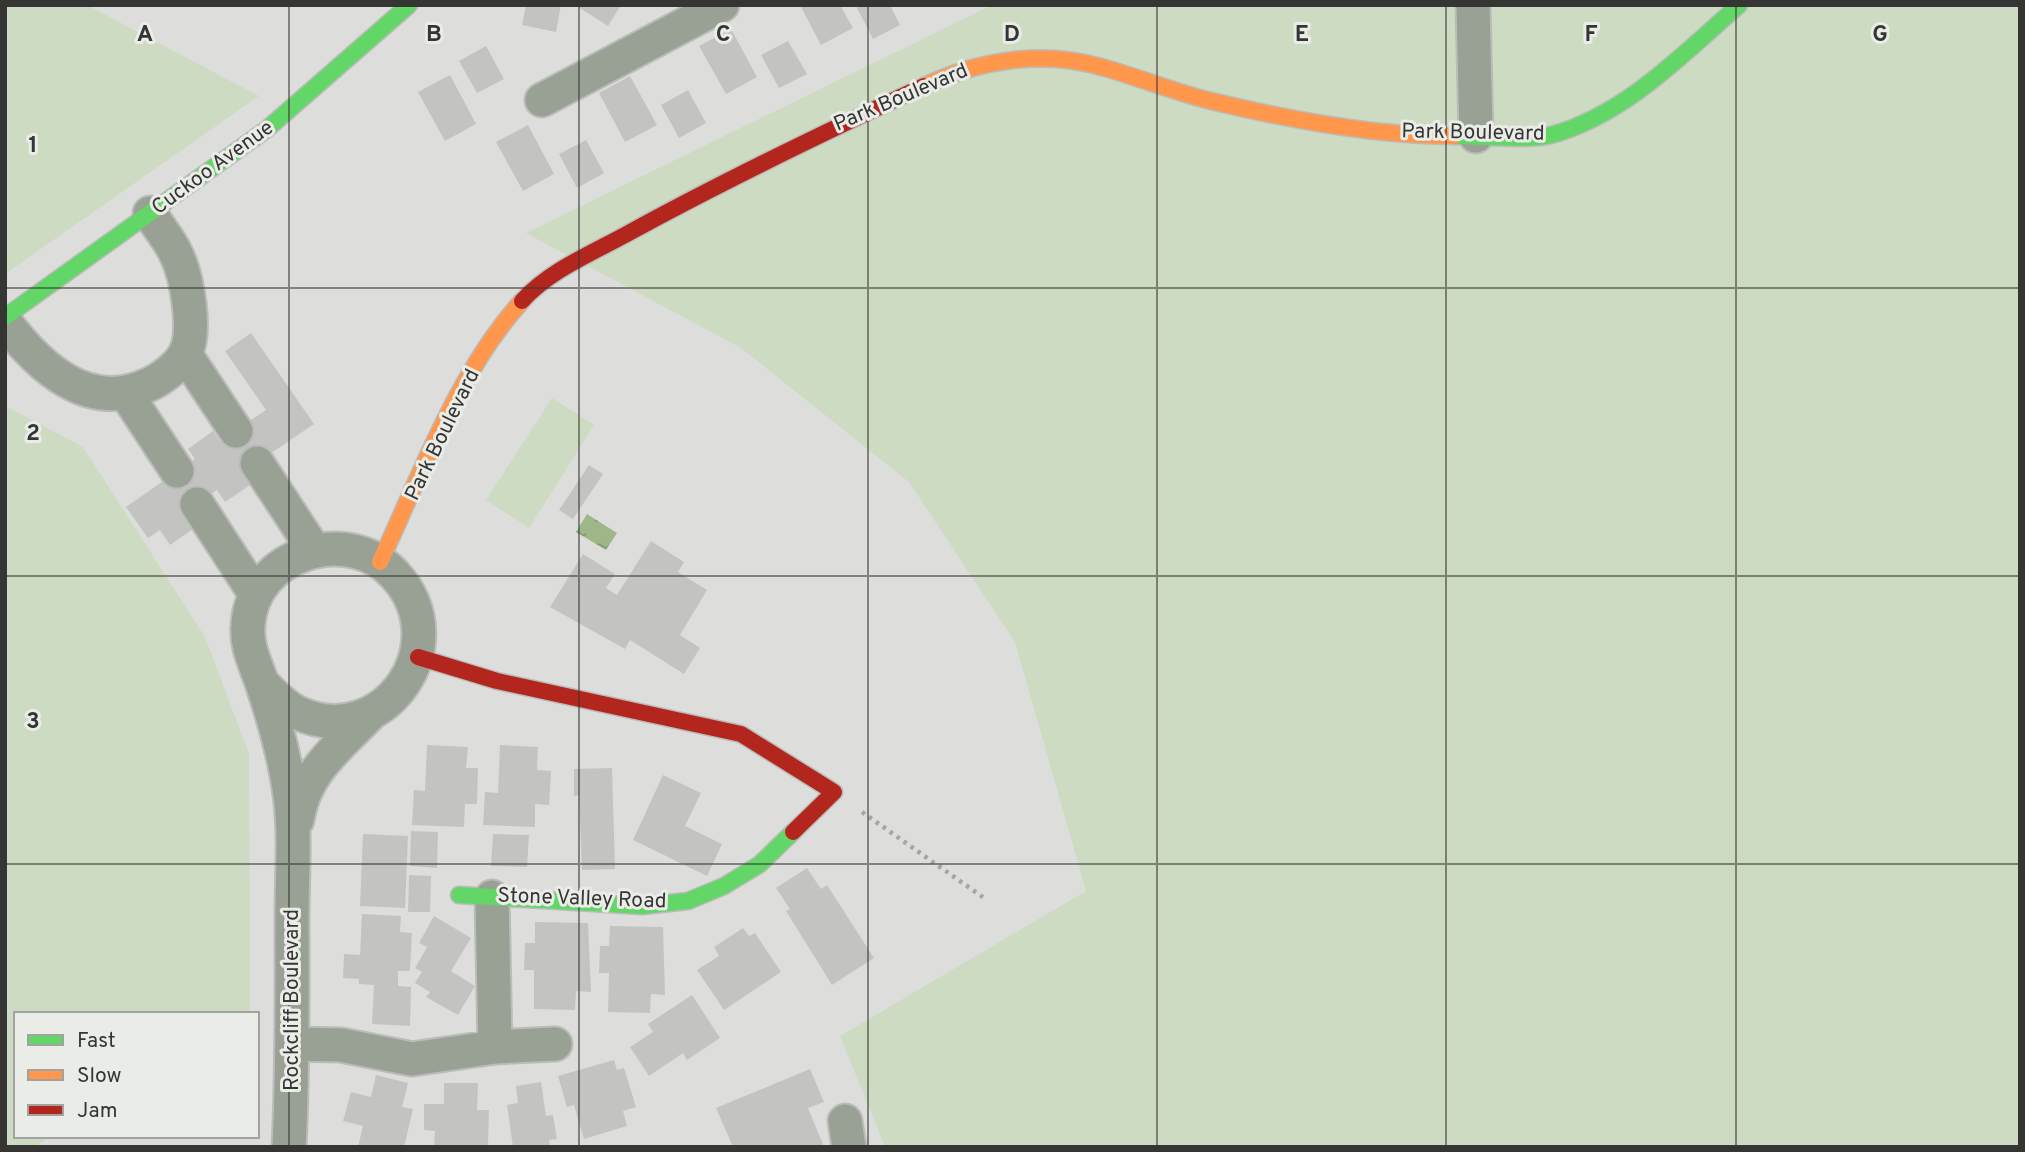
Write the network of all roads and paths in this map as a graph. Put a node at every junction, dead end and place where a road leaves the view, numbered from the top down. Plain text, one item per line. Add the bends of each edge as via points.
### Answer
1 (409, 5) edge
2 (722, 5) edge
3 (1473, 5) edge
4 (1739, 5) edge
5 (542, 100) dead end
6 (1475, 136) junction
7 (150, 214) junction
8 (5, 319) edge
9 (186, 354) junction
10 (127, 395) junction
11 (236, 430) dead end
12 (257, 463) dead end
13 (177, 471) dead end
14 (197, 503) dead end
15 (314, 550) junction
16 (380, 562) junction
17 (256, 595) junction
18 (418, 657) junction
19 (262, 683) junction
20 (373, 711) junction
21 (834, 792) junction
22 (292, 853) junction
23 (459, 895) dead end
24 (492, 897) junction
25 (984, 898) dead end
26 (294, 1044) junction
27 (555, 1044) dead end
28 (495, 1047) junction
29 (289, 1147) edge

1 - 7 street, Cuckoo Avenue via 267,130
2 - 5 street
3 - 6 street
4 - 6 street, Park Boulevard via 1655,79 1590,121 1548,136
6 - 16 street, Park Boulevard via 1413,136 1245,109 1102,67 1040,57 992,62 949,74 690,201 560,271 526,297 503,322 455,403
7 - 8 street, Cuckoo Avenue
7 - 9 street via 176,254 187,286 190,322
8 - 10 street via 25,349 59,378 95,392
9 - 10 street via 159,380
9 - 11 street
10 - 13 street
12 - 15 street
14 - 17 street
15 - 16 street via 338,548
15 - 17 street via 281,567
16 - 18 street via 393,572 412,601
17 - 19 street via 248,624 249,644
18 - 20 street via 402,686
18 - 21 street via 497,681 741,734
19 - 20 street via 283,704 318,719 355,718
19 - 22 street via 290,789
20 - 22 street via 318,764 302,794
21 - 24 street, Stone Valley Road via 760,864 688,901 642,906
21 - 25 path
22 - 26 street, Rockcliff Boulevard
23 - 24 street, Stone Valley Road
24 - 28 street
26 - 28 street via 341,1045 412,1059
26 - 29 street, Rockcliff Boulevard
27 - 28 street

